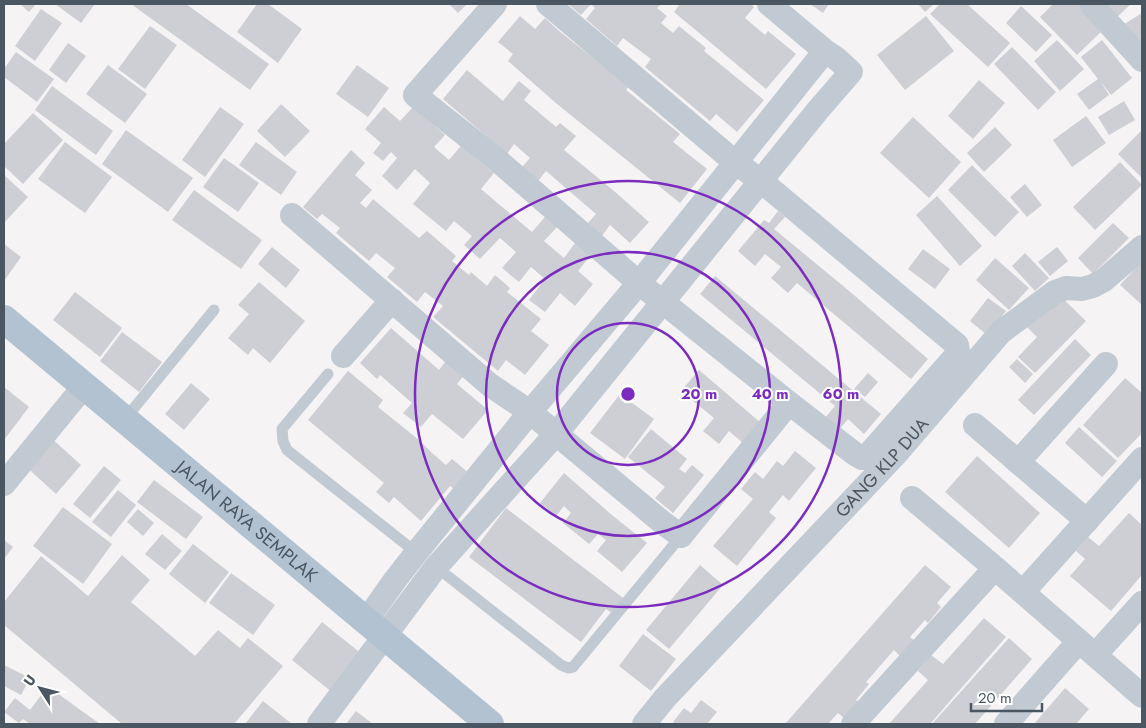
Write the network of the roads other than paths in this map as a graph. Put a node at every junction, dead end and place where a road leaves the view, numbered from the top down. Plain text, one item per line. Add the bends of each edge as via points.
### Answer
1 (495, 4) edge
2 (548, 4) edge
3 (768, 4) edge
4 (1091, 4) edge
5 (825, 51) junction
6 (1142, 60) edge
7 (736, 163) junction
8 (761, 181) junction
9 (292, 215) dead end
10 (1142, 247) edge
11 (639, 283) junction
12 (392, 300) junction
13 (663, 302) junction
14 (214, 310) dead end
15 (4, 319) edge
16 (343, 356) dead end
17 (1106, 364) dead end
18 (328, 374) dead end
19 (84, 385) junction
20 (788, 403) junction
21 (530, 412) junction
22 (125, 419) junction
23 (975, 425) dead end
24 (556, 434) junction
25 (1142, 459) edge
26 (1018, 462) junction
27 (4, 484) edge
28 (912, 498) dead end
29 (1087, 521) junction
30 (681, 536) junction
31 (416, 553) junction
32 (436, 567) junction
33 (995, 568) junction
34 (1023, 592) junction
35 (1142, 603) edge
36 (376, 628) junction
37 (1087, 648) junction
38 (1142, 696) edge
39 (319, 724) edge
40 (490, 724) edge
41 (644, 724) edge
42 (853, 724) edge
43 (1006, 724) edge

1 - 11 street via 414,95 496,159
2 - 7 street
3 - 5 street
4 - 6 street
5 - 7 street
5 - 8 street via 851,72
7 - 8 street
7 - 11 street
8 - 13 street
8 - 20 street via 957,345 958,351 862,458
9 - 12 street
10 - 41 street, GANG KLP DUA via 1104,280 1082,289 1066,288 1055,292 1001,332 896,454
11 - 13 street
11 - 21 street
12 - 16 street
12 - 21 street via 490,385
13 - 20 street
13 - 24 street
14 - 22 lane
15 - 19 main road, JALAN RAYA SEMPLAK
17 - 26 street
18 - 31 lane via 282,429 287,450
19 - 22 main road, JALAN RAYA SEMPLAK
19 - 27 street
20 - 30 street
21 - 24 street
21 - 31 street
22 - 36 main road, JALAN RAYA SEMPLAK
23 - 26 street
24 - 30 street
24 - 32 street
25 - 29 street
26 - 29 street
28 - 33 street
29 - 34 street
30 - 32 lane via 573,667 568,668
31 - 32 lane
31 - 36 street via 395,580
32 - 36 street
33 - 34 street
33 - 42 street
34 - 37 street
35 - 37 street
36 - 39 street
36 - 40 main road, JALAN RAYA SEMPLAK
37 - 38 street
37 - 43 street

